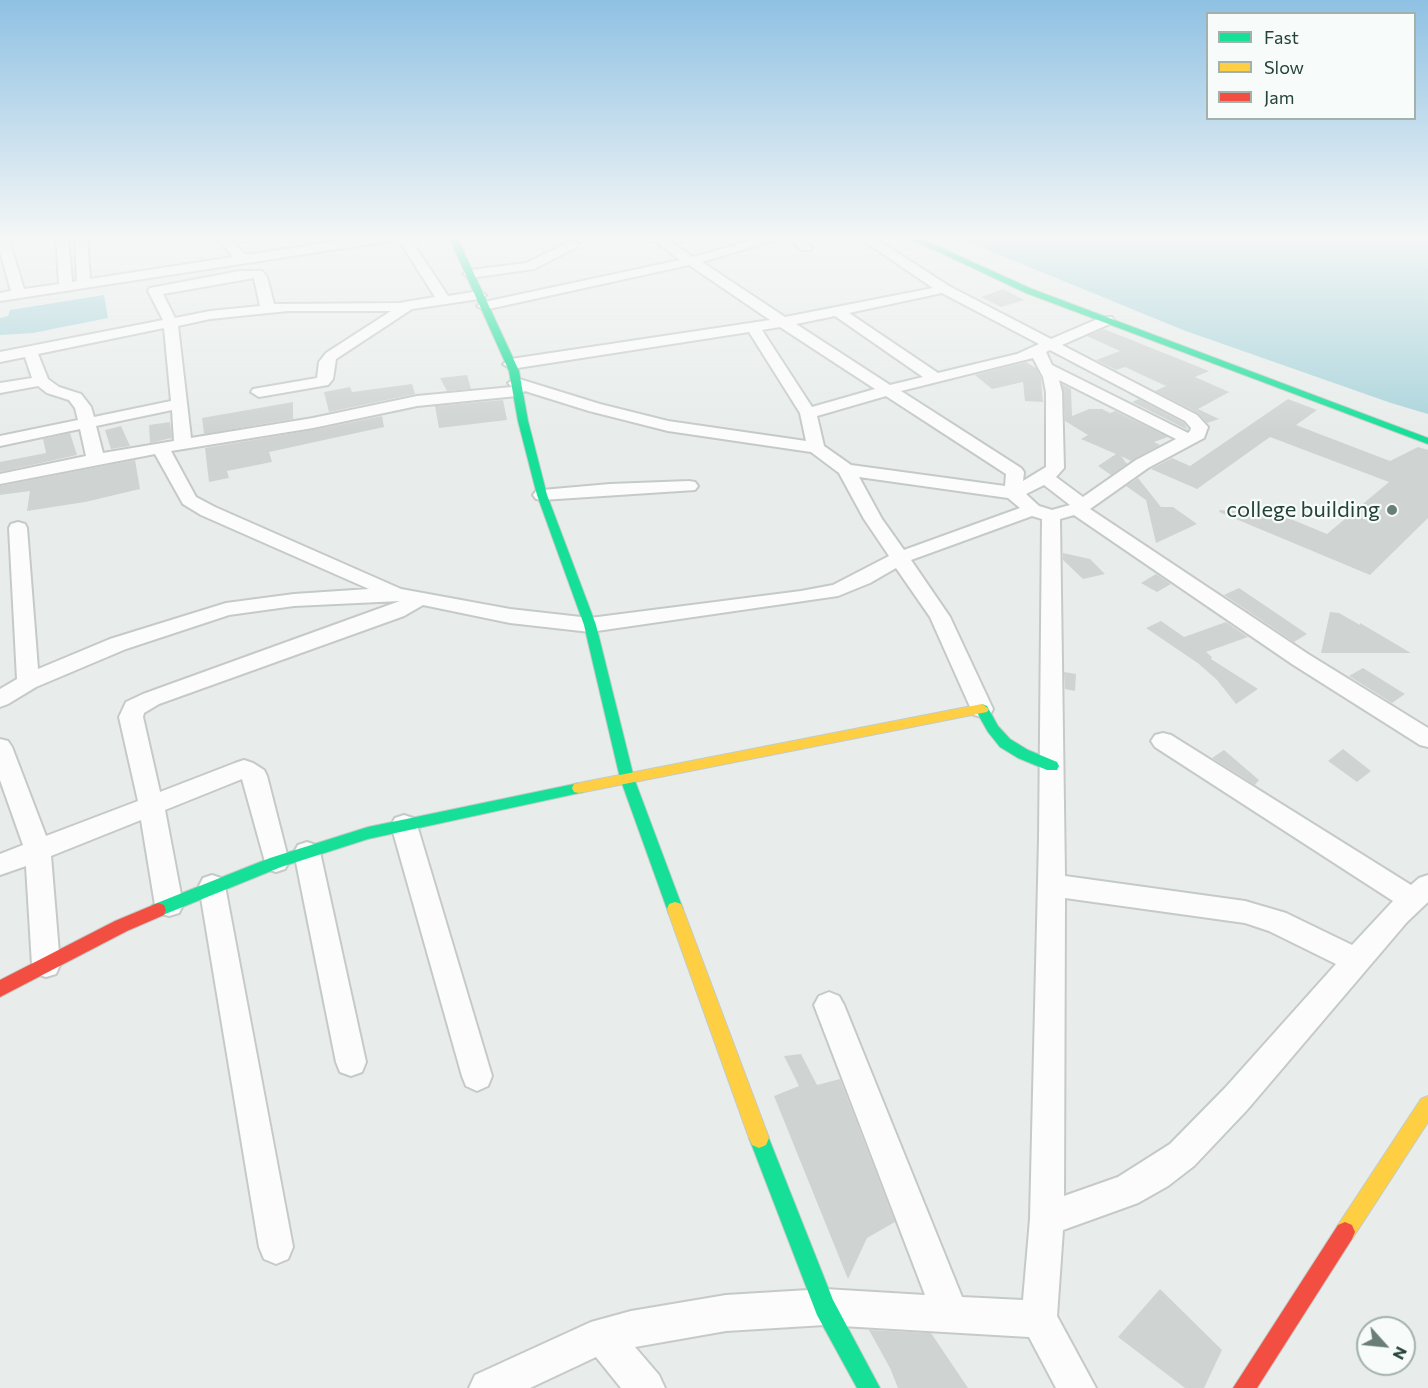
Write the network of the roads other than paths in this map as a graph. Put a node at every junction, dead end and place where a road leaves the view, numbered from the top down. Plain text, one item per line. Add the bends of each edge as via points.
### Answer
1 (160, 302) edge
2 (266, 302) edge
3 (432, 302) edge
4 (483, 302) edge
5 (753, 302) edge
6 (885, 302) edge
7 (965, 302) edge
8 (1058, 302) edge
9 (410, 305) junction
10 (268, 308) junction
11 (838, 312) junction
12 (1107, 320) junction
13 (783, 322) junction
14 (171, 323) junction
15 (753, 327) junction
16 (1044, 349) junction
17 (30, 351) junction
18 (0, 357) edge
19 (511, 364) junction
20 (1047, 368) junction
21 (937, 379) junction
22 (41, 381) junction
23 (517, 387) junction
24 (0, 388) edge
25 (888, 390) junction
26 (259, 392) dead end
27 (178, 404) junction
28 (808, 413) junction
29 (88, 423) junction
30 (1188, 440) junction
31 (0, 441) edge
32 (1428, 441) edge
33 (183, 444) junction
34 (816, 448) junction
35 (161, 449) junction
36 (96, 459) junction
37 (846, 470) junction
38 (1045, 477) junction
39 (0, 479) edge
40 (689, 486) dead end
41 (1014, 493) junction
42 (542, 495) junction
43 (1061, 510) junction
44 (18, 528) dead end
45 (899, 558) junction
46 (396, 594) junction
47 (419, 599) junction
48 (590, 625) junction
49 (28, 678) junction
50 (0, 679) edge
51 (0, 699) edge
52 (982, 709) junction
53 (1428, 739) edge
54 (1163, 741) dead end
55 (0, 747) edge
56 (1052, 766) junction
57 (627, 778) junction
58 (151, 805) junction
59 (404, 825) junction
60 (38, 850) junction
61 (307, 852) junction
62 (276, 862) junction
63 (0, 865) edge
64 (1052, 885) junction
65 (212, 886) junction
66 (1420, 893) edge
67 (169, 905) junction
68 (1356, 961) junction
69 (46, 965) junction
70 (0, 989) edge
71 (829, 1005) dead end
72 (351, 1062) dead end
73 (477, 1076) dead end
74 (1428, 1105) edge
75 (1047, 1220) junction
76 (276, 1247) dead end
77 (825, 1307) junction
78 (951, 1314) junction
79 (1039, 1319) junction
80 (603, 1337) junction
81 (488, 1388) edge
82 (646, 1388) edge
83 (869, 1388) edge
84 (1077, 1388) edge
85 (1244, 1388) edge

1 - 14 street
2 - 10 street
3 - 9 street
4 - 19 street
5 - 13 street
6 - 11 street
7 - 16 street
8 - 12 street
9 - 10 street
9 - 26 street via 340,348 327,362 322,382
10 - 14 street
11 - 13 street
11 - 21 street
12 - 16 street
12 - 32 street
13 - 15 street
13 - 25 street
14 - 17 street
14 - 27 street
15 - 19 street
15 - 28 street
16 - 20 street
16 - 21 street
16 - 30 street via 1191,418 1201,429
17 - 18 street
17 - 22 street
19 - 23 street
20 - 30 street
20 - 38 street via 1054,392 1056,463
21 - 25 street
22 - 24 street
22 - 29 street via 77,399
23 - 33 street
23 - 34 street via 668,426
23 - 42 street
25 - 28 street
25 - 41 street via 1015,472
27 - 29 street
27 - 33 street
28 - 34 street
29 - 31 street
29 - 36 street
30 - 43 street
33 - 35 street
34 - 37 street
35 - 36 street
35 - 46 street via 189,501
36 - 39 street
37 - 41 street
37 - 45 street
38 - 41 street
38 - 43 street
40 - 42 street
41 - 43 street via 1022,504
42 - 48 street
43 - 45 street
43 - 53 street
43 - 56 street
44 - 49 street
45 - 48 street via 838,590
45 - 52 street via 940,617
46 - 47 street
46 - 49 street via 226,609
47 - 48 street via 510,616
47 - 58 street via 397,611 134,708 131,717
48 - 57 street
49 - 50 street
49 - 51 street
52 - 56 street via 1005,743
52 - 57 street
54 - 66 street
55 - 60 street
56 - 64 street
57 - 59 street
57 - 77 street via 777,1191
58 - 60 street
58 - 62 street via 236,771 249,771 255,776
58 - 67 street
59 - 61 street
59 - 73 street
60 - 63 street
60 - 69 street
61 - 62 street
61 - 72 street
62 - 65 street
64 - 68 street via 1245,912 1301,932
64 - 75 street
65 - 67 street
65 - 76 street
66 - 68 street
67 - 69 street
68 - 75 street via 1182,1155 1126,1191
69 - 70 street
71 - 78 street
74 - 85 street
75 - 79 street
77 - 78 street
77 - 80 street via 726,1313
77 - 83 street
78 - 79 street
79 - 84 street
80 - 81 street
80 - 82 street

